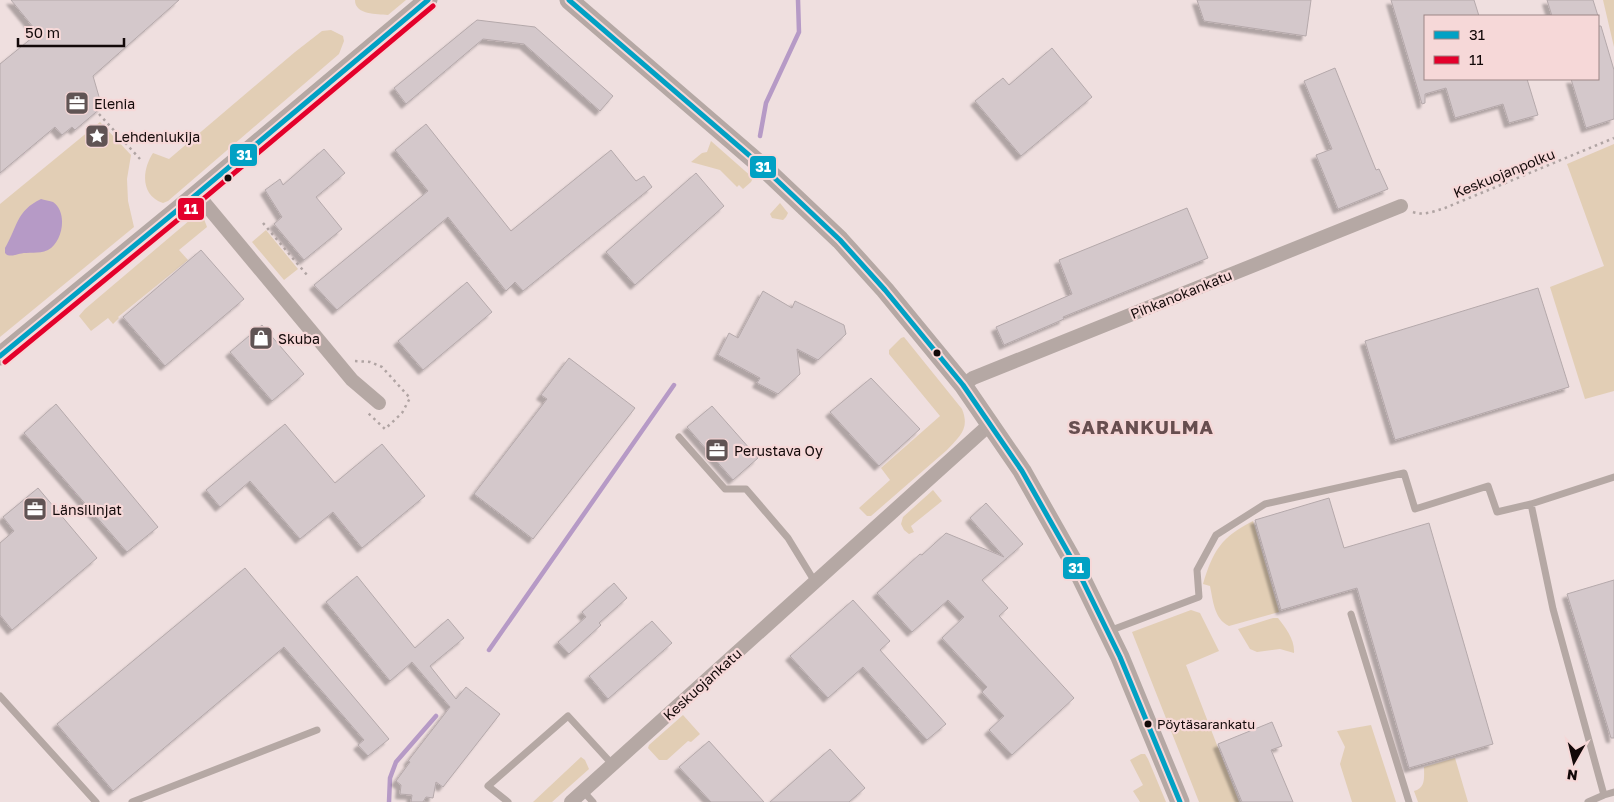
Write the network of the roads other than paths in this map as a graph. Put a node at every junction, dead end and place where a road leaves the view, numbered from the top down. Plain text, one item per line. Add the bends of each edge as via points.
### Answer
1 (428, 0) edge
2 (569, 0) edge
3 (197, 194) junction
4 (1401, 206) road end
5 (0, 356) edge
6 (962, 385) junction
7 (379, 403) dead end
8 (989, 425) junction
9 (679, 437) dead end
10 (1614, 477) edge
11 (1532, 504) junction
12 (815, 582) junction
13 (1351, 614) dead end
14 (1108, 632) junction
15 (0, 696) edge
16 (317, 730) dead end
17 (613, 764) junction
18 (583, 791) junction
19 (1614, 792) edge
20 (1604, 795) junction
21 (96, 802) edge
22 (132, 802) edge
23 (508, 802) edge
24 (571, 802) edge
25 (593, 802) edge
26 (1180, 802) edge
27 (1409, 802) edge
28 (1588, 802) edge

1 - 3 main road
2 - 6 main road via 764,168 835,234
3 - 5 main road
3 - 7 street via 352,380
4 - 6 street, Pihkanokankatu
6 - 8 main road
8 - 12 street, Keskuojankatu
8 - 14 main road via 1022,471 1074,563
9 - 12 lane via 725,488 746,489 788,538
10 - 11 lane
11 - 14 lane via 1497,512 1488,486 1415,509 1404,473 1265,504 1216,535 1197,570 1199,597
11 - 20 lane via 1553,609
12 - 17 street, Keskuojankatu
13 - 27 lane
14 - 26 main road
15 - 21 lane
16 - 22 lane
17 - 18 street, Keskuojankatu
17 - 23 lane via 568,716 488,786
18 - 24 street, Keskuojankatu
18 - 25 lane
19 - 20 lane
20 - 28 lane

